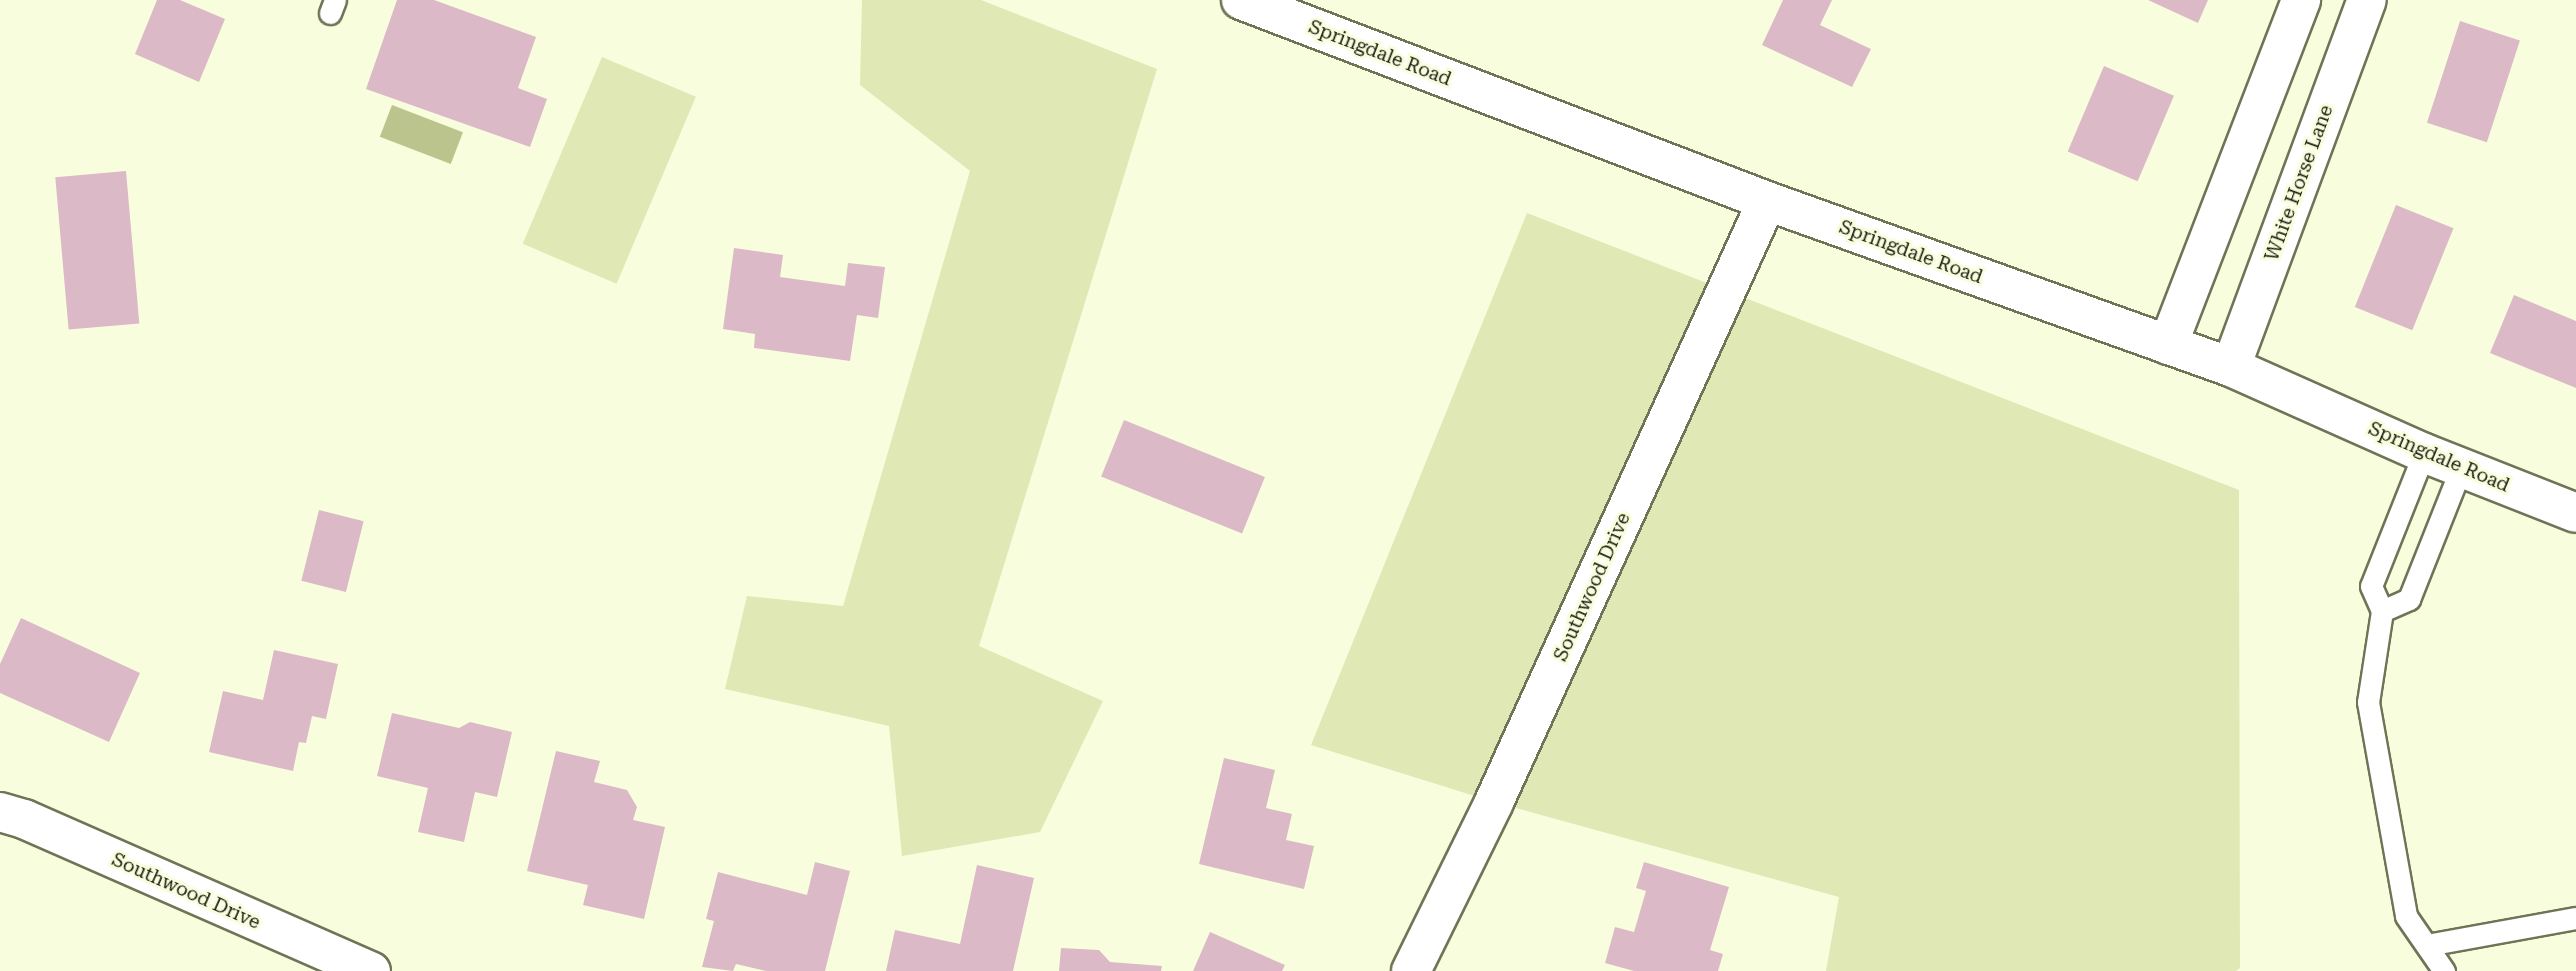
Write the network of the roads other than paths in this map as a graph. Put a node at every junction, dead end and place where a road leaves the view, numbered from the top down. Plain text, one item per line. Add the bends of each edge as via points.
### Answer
1 (1241, 0) edge
2 (2301, 0) edge
3 (2367, 0) edge
4 (1767, 201) junction
5 (2168, 345) junction
6 (2231, 367) junction
7 (2424, 453) junction
8 (2461, 468) junction
9 (2576, 513) edge
10 (2382, 611) junction
11 (0, 812) edge
12 (2576, 918) edge
13 (2427, 945) junction
14 (371, 971) edge
15 (1411, 971) edge
16 (2444, 971) edge

1 - 4 street, Springdale Road
2 - 5 street
3 - 6 street, White Horse Lane
4 - 5 street, Springdale Road
4 - 15 street, Southwood Drive via 1494,803
5 - 6 street, Springdale Road
6 - 7 street, Springdale Road
7 - 8 street, Springdale Road
7 - 10 lane via 2371,586
8 - 9 street, Springdale Road
8 - 10 lane via 2409,599
10 - 13 lane via 2368,702 2406,916
11 - 14 street, Southwood Drive
12 - 13 lane
13 - 16 lane

